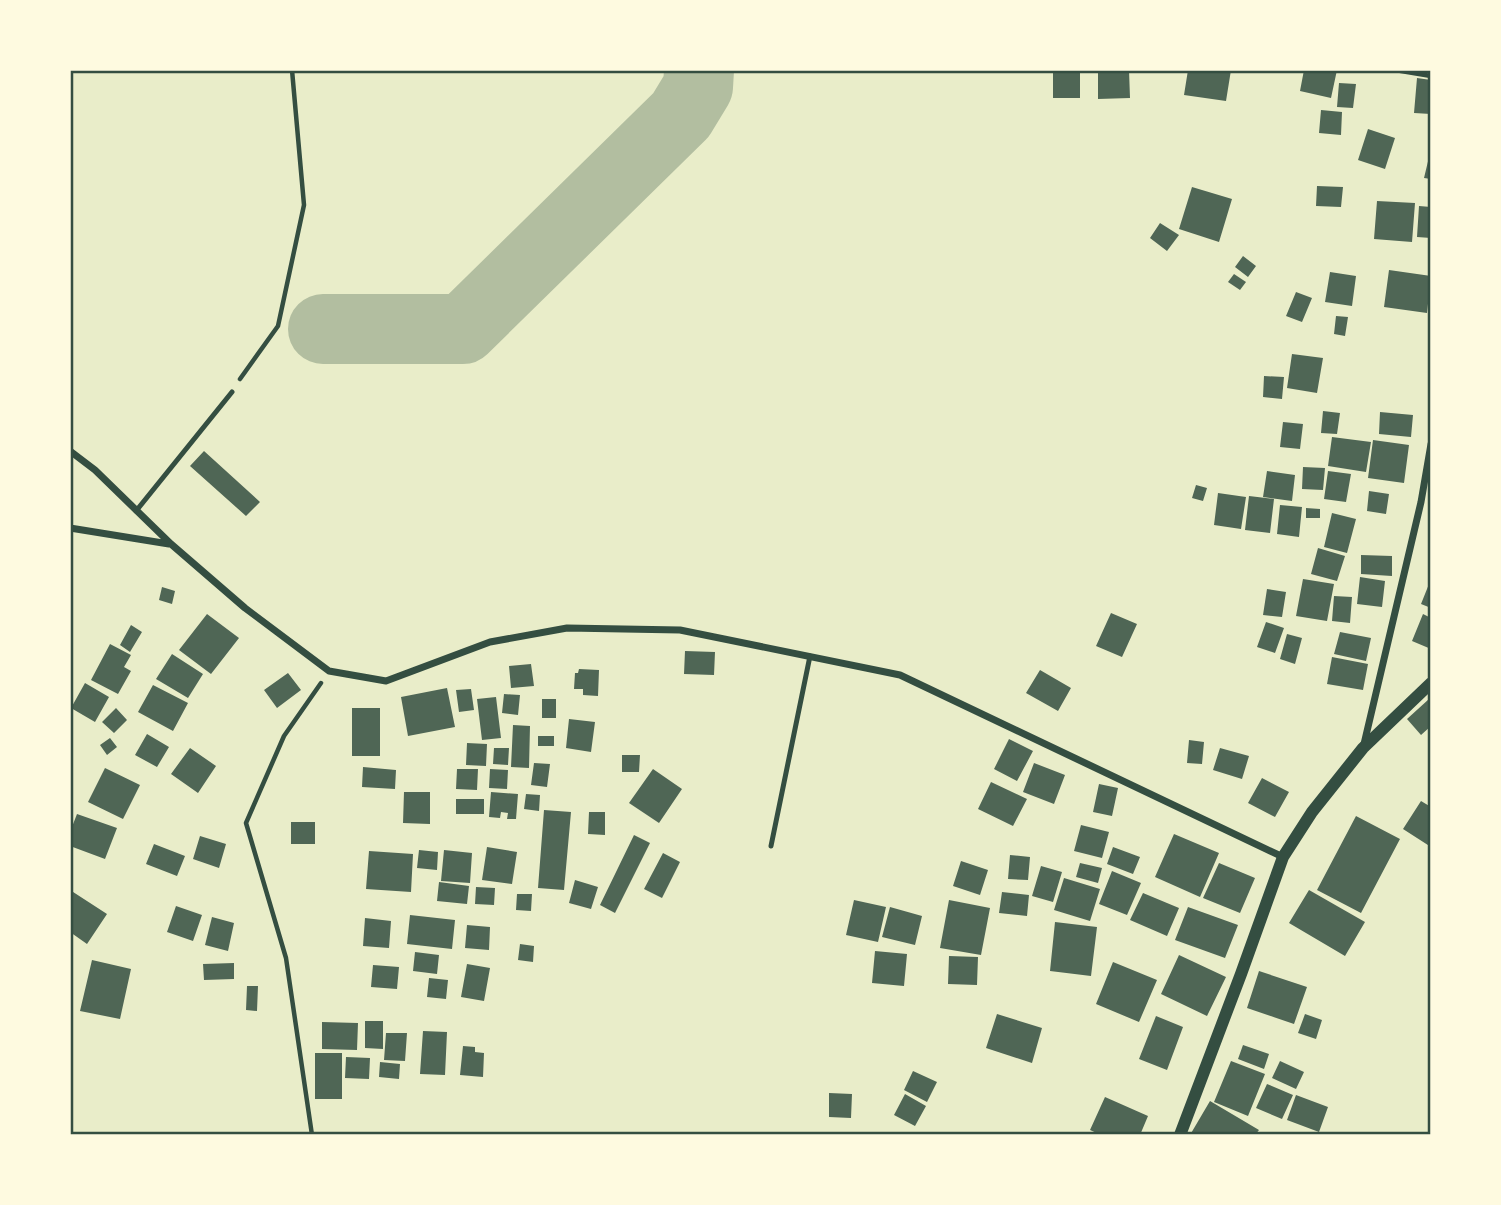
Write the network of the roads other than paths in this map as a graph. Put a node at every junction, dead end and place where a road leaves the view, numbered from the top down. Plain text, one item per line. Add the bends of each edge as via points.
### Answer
1 (232, 391) road end
2 (1431, 444) edge
3 (70, 451) edge
4 (136, 511) junction
5 (70, 528) edge
6 (171, 544) junction
7 (810, 656) junction
8 (1431, 683) edge
9 (1363, 748) junction
10 (771, 846) dead end
11 (1283, 858) junction
12 (1180, 1135) edge

1 - 4 lane
2 - 9 street
3 - 4 street
4 - 6 street
5 - 6 street
6 - 7 street via 245,608 329,671 386,681 491,642 567,628 680,630
7 - 10 lane
7 - 11 street via 900,675
8 - 9 street
9 - 11 street via 1312,812
11 - 12 street

